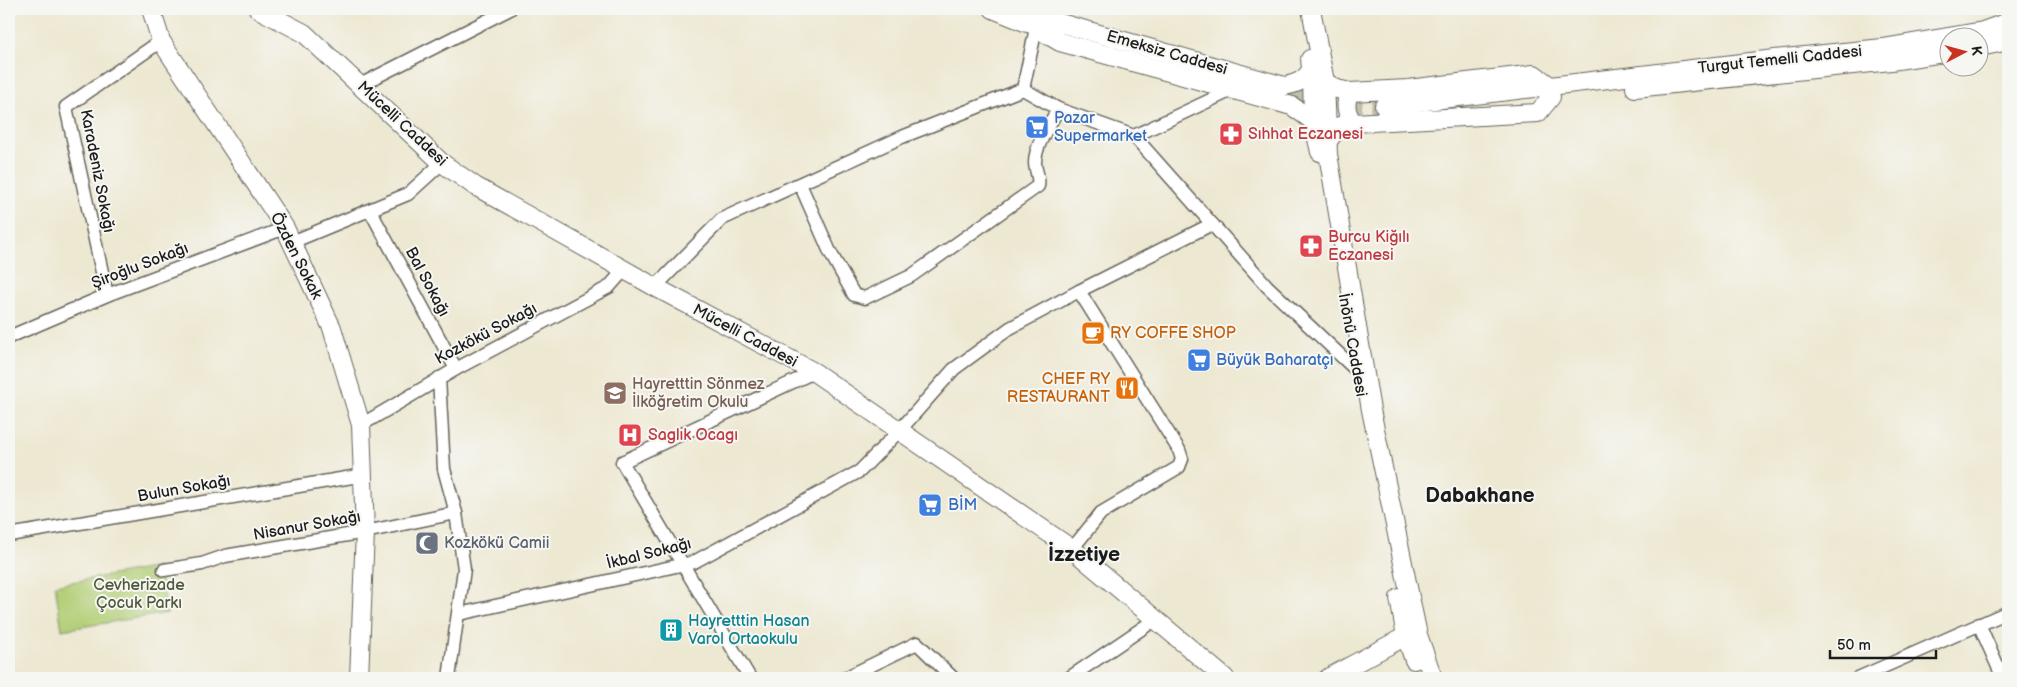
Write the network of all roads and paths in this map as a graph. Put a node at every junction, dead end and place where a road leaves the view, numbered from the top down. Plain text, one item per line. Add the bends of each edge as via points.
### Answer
1 (151, 9) edge
2 (258, 9) edge
3 (510, 9) edge
4 (993, 9) edge
5 (1302, 9) edge
6 (1311, 9) edge
7 (1017, 18) junction
8 (2008, 22) edge
9 (1036, 28) junction
10 (161, 40) junction
11 (2008, 41) edge
12 (1990, 45) edge
13 (1940, 53) edge
14 (1311, 70) junction
15 (1325, 82) junction
16 (360, 85) junction
17 (1023, 89) junction
18 (1234, 89) junction
19 (1267, 90) junction
20 (1550, 91) junction
21 (1350, 92) junction
22 (1058, 109) junction
23 (1313, 121) junction
24 (1353, 123) junction
25 (1134, 136) junction
26 (1328, 141) junction
27 (442, 162) junction
28 (800, 184) junction
29 (370, 210) junction
30 (1212, 224) junction
31 (288, 235) junction
32 (624, 270) junction
33 (655, 287) junction
34 (1079, 291) junction
35 (107, 295) junction
36 (9, 337) edge
37 (456, 369) junction
38 (1356, 370) junction
39 (814, 372) junction
40 (439, 378) junction
41 (361, 425) junction
42 (900, 430) junction
43 (364, 475) junction
44 (456, 514) junction
45 (365, 532) junction
46 (9, 535) edge
47 (1072, 549) junction
48 (682, 564) junction
49 (164, 570) dead end
50 (2008, 612) edge
51 (460, 614) junction
52 (1156, 620) junction
53 (1979, 624) junction
54 (1412, 635) junction
55 (359, 678) edge
56 (449, 678) edge
57 (750, 678) edge
58 (845, 678) edge
59 (953, 678) edge
60 (1070, 678) edge
61 (1226, 678) edge
62 (1328, 678) edge
63 (1420, 678) edge
64 (1433, 678) edge
65 (1858, 678) edge
66 (2003, 678) edge

1 - 10 main road, Özden Sokak
2 - 16 main road, Mücelli Caddesi via 304,33
3 - 16 street
4 - 7 main road, Emeksiz Caddesi
5 - 14 main road, İnönü Caddesi
6 - 15 main road
7 - 9 main road, Emeksiz Caddesi
7 - 19 main road, Emeksiz Caddesi via 1053,21
8 - 20 main road, Turgut Temelli Caddesi via 1983,31 1882,48
9 - 17 street
9 - 18 main road, Emeksiz Caddesi via 1060,42
9 - 19 main road, Emeksiz Caddesi
10 - 31 main road, Özden Sokak
10 - 35 street, Karadeniz Sokağı via 66,107
11 - 12 main road
13 - 20 main road, Turgut Temelli Caddesi via 1881,62
14 - 19 main road, Emeksiz Caddesi via 1296,84
14 - 23 main road, İnönü Caddesi
15 - 21 main road
15 - 26 main road
16 - 27 main road, Mücelli Caddesi
17 - 22 street
17 - 28 street via 902,137
18 - 19 main road, Emeksiz Caddesi
18 - 25 street
19 - 23 main road, Emeksiz Caddesi
20 - 20 main road, Turgut Temelli Caddesi via 1384,106
20 - 21 main road via 1534,74 1408,89
20 - 24 main road via 1538,113
21 - 24 main road via 1345,105
22 - 25 street
22 - 28 street via 1036,152 1038,186 911,276 865,298 854,295 830,252
23 - 38 main road, İnönü Caddesi
24 - 26 main road via 1339,126
25 - 30 street
26 - 54 main road via 1371,410
27 - 29 street, Şiroğlu Sokağı via 408,194
27 - 32 main road, Mücelli Caddesi via 475,186
28 - 33 street via 722,219
29 - 31 street, Şiroğlu Sokağı
29 - 37 street, Bal Sokağı
30 - 34 street, İkbal Sokağı
30 - 38 street via 1267,286
31 - 35 street, Şiroğlu Sokağı
31 - 41 main road, Özden Sokak via 332,328
32 - 33 main road, Mücelli Caddesi
32 - 37 street, Kozkökü Sokağı via 610,287
33 - 39 main road, Mücelli Caddesi
34 - 42 street, İkbal Sokağı via 1010,328 954,369
34 - 47 street via 1182,459 1179,467 1101,513
35 - 36 street, Şiroğlu Sokağı
37 - 40 street, Kozkökü Sokağı
38 - 54 main road, İnönü Caddesi
39 - 42 main road, Mücelli Caddesi
39 - 48 street via 622,462
40 - 41 street, Kozkökü Sokağı
40 - 44 street via 444,469
41 - 43 main road, Özden Sokak
42 - 47 main road, Mücelli Caddesi
42 - 48 street, İkbal Sokağı via 860,471 694,562
43 - 45 main road, Özden Sokak
43 - 46 street, Bulun Sokağı
44 - 45 street, Nisanur Sokağı
44 - 51 street via 464,569
45 - 49 street, Nisanur Sokağı
45 - 55 main road, Özden Sokak
47 - 52 main road, Mücelli Caddesi
48 - 51 street, İkbal Sokağı
48 - 57 street
50 - 53 street
51 - 56 street
52 - 60 street
52 - 61 main road, Mücelli Caddesi
53 - 65 street
53 - 66 street
54 - 62 main road
54 - 63 main road, İnönü Caddesi
54 - 64 main road
58 - 59 street via 917,643

